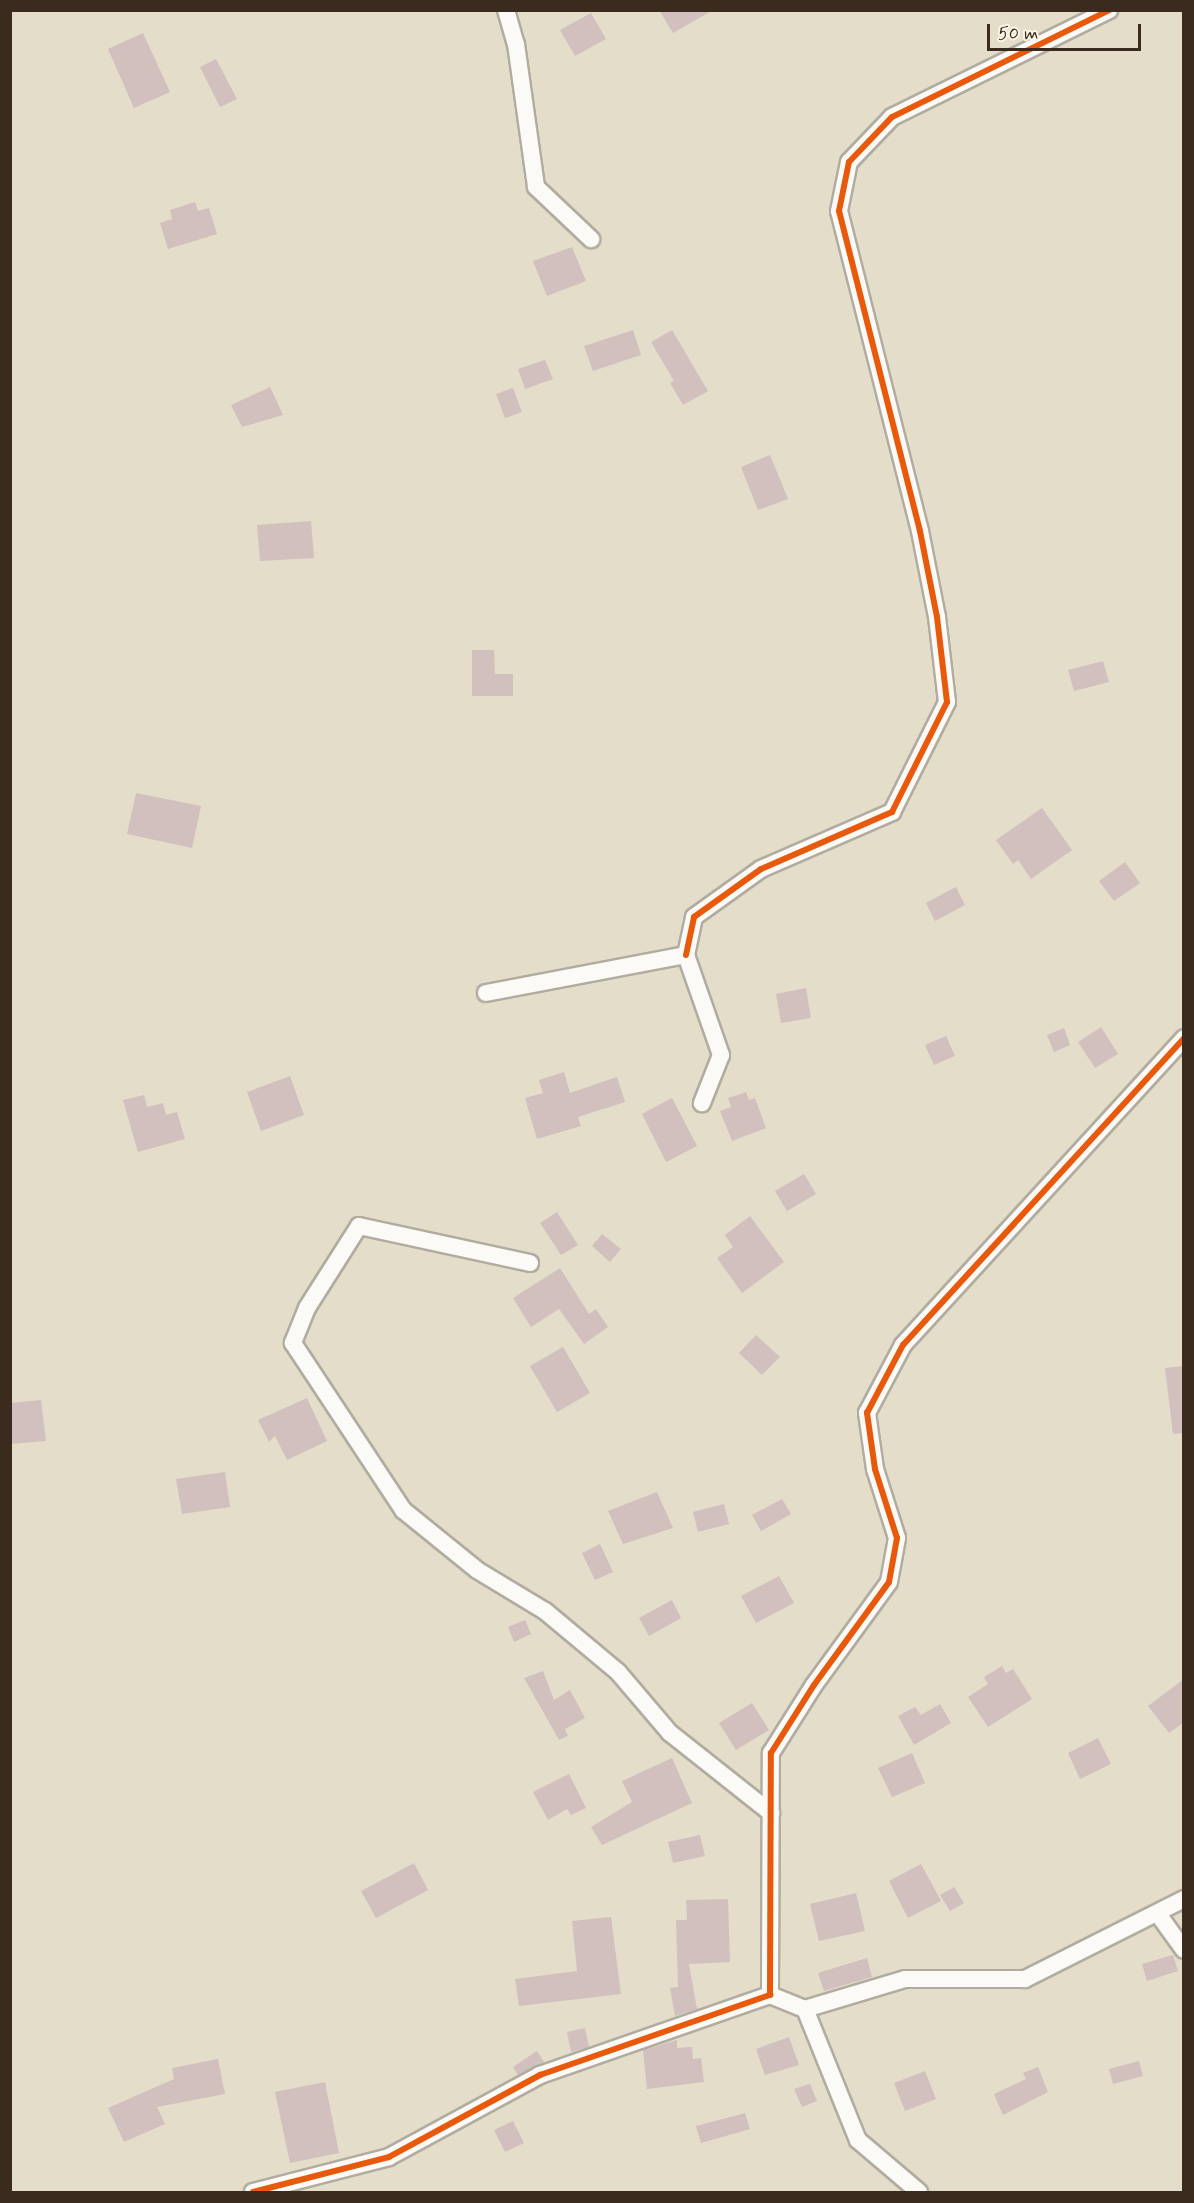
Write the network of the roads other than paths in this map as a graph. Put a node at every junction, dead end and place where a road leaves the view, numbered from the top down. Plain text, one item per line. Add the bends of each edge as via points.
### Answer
1 (506, 10) edge
2 (1109, 10) edge
3 (591, 239) dead end
4 (686, 955) junction
5 (486, 993) dead end
6 (1184, 1038) edge
7 (702, 1103) dead end
8 (530, 1263) dead end
9 (771, 1813) junction
10 (1184, 1899) edge
11 (1158, 1914) junction
12 (1184, 1950) edge
13 (770, 1995) junction
14 (805, 2009) junction
15 (253, 2193) edge
16 (919, 2193) edge

1 - 3 street via 516,44 536,188
2 - 4 street via 892,117 849,162 839,211 920,531 937,617 947,702 892,812 761,869 694,917
4 - 5 street
4 - 7 street via 721,1055
6 - 9 street via 903,1345 882,1384 867,1413 874,1469 897,1538 889,1582 814,1685 771,1753
8 - 9 street via 359,1226 307,1308 293,1342 403,1510 477,1570 545,1611 618,1672 670,1733
9 - 13 street
10 - 11 street
11 - 12 street
11 - 14 street via 1024,1979 905,1979
13 - 14 street
13 - 15 street via 540,2075 389,2157
14 - 16 street via 858,2140

